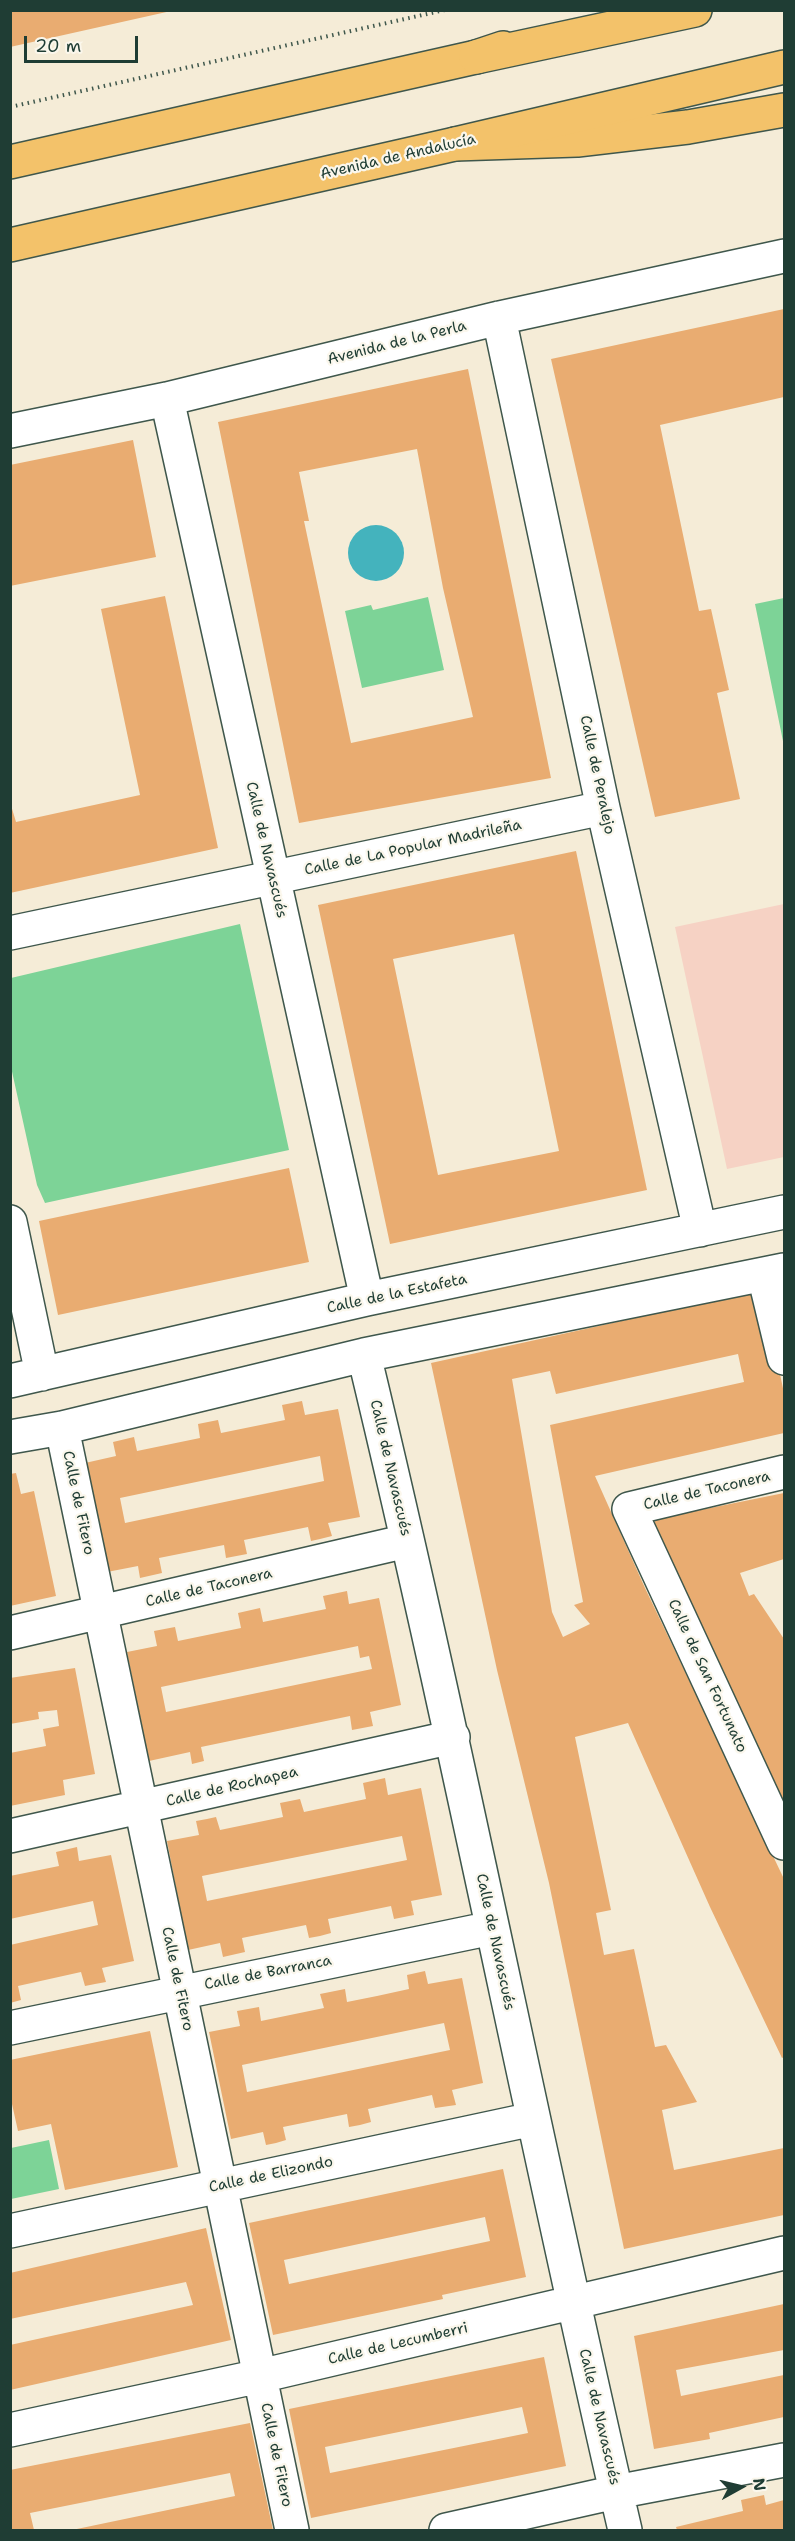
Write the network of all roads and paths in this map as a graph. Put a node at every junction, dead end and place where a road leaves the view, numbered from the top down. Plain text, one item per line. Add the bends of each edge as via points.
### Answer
1 (445, 10) edge
2 (617, 10) edge
3 (696, 10) edge
4 (476, 57) junction
5 (784, 67) edge
6 (10, 107) edge
7 (784, 110) edge
8 (455, 144) junction
9 (10, 162) edge
10 (10, 245) edge
11 (784, 256) edge
12 (499, 318) junction
13 (167, 399) junction
14 (10, 431) edge
15 (603, 808) junction
16 (272, 878) junction
17 (10, 933) edge
18 (784, 1212) edge
19 (10, 1222) edge
20 (700, 1230) junction
21 (774, 1272) edge
22 (368, 1299) junction
23 (364, 1355) junction
24 (784, 1358) edge
25 (26, 1378) edge
26 (62, 1428) junction
27 (10, 1437) edge
28 (784, 1472) edge
29 (629, 1509) joint
30 (407, 1541) junction
31 (101, 1613) junction
32 (10, 1633) edge
33 (453, 1737) junction
34 (141, 1807) junction
35 (10, 1836) edge
36 (784, 1843) edge
37 (492, 1928) junction
38 (179, 1991) junction
39 (10, 2028) edge
40 (533, 2119) junction
41 (220, 2186) junction
42 (10, 2231) edge
43 (784, 2253) edge
44 (574, 2304) junction
45 (260, 2376) junction
46 (10, 2430) edge
47 (784, 2460) edge
48 (616, 2492) junction
49 (292, 2530) edge
50 (446, 2530) edge
51 (625, 2530) edge

1 - 6 path
2 - 4 main road
3 - 4 main road
4 - 9 main road
5 - 8 main road, Avenida de Andalucía
7 - 8 main road via 688,127 577,140
8 - 10 main road, Avenida de Andalucía
11 - 12 street, Avenida de la Perla
12 - 13 street, Avenida de la Perla
12 - 15 street, Calle de Peralejo
13 - 14 street, Avenida de la Perla
13 - 16 street, Calle de Navascués
15 - 16 street, Calle de La Popular Madrileña
15 - 20 street, Calle de Peralejo
16 - 17 street, Calle de La Popular Madrileña
16 - 22 street, Calle de Navascués
18 - 20 street, Calle de la Estafeta
19 - 25 street
20 - 22 street, Calle de la Estafeta
21 - 23 street
21 - 24 street
22 - 25 street, Calle de la Estafeta
23 - 26 street
23 - 30 street, Calle de Navascués
26 - 27 street
26 - 31 street, Calle de Fitero
28 - 29 street, Calle de Taconera
29 - 36 street, Calle de San Fortunato
30 - 31 street, Calle de Taconera
30 - 33 street, Calle de Navascués
31 - 32 street, Calle de Taconera
31 - 34 street, Calle de Fitero
33 - 34 street, Calle de Rochapea
33 - 37 street, Calle de Navascués
34 - 35 street, Calle de Rochapea
34 - 38 street, Calle de Fitero
37 - 38 street, Calle de Barranca
37 - 40 street, Calle de Navascués
38 - 39 street, Calle de Barranca
38 - 41 street, Calle de Fitero
40 - 41 street, Calle de Elizondo
40 - 44 street, Calle de Navascués
41 - 42 street, Calle de Elizondo
41 - 45 street, Calle de Fitero
43 - 44 street, Calle de Lecumberri
44 - 45 street, Calle de Lecumberri
44 - 48 street, Calle de Navascués
45 - 46 street, Calle de Lecumberri
45 - 49 street, Calle de Fitero
47 - 48 street
48 - 50 street
48 - 51 street, Calle de Navascués

